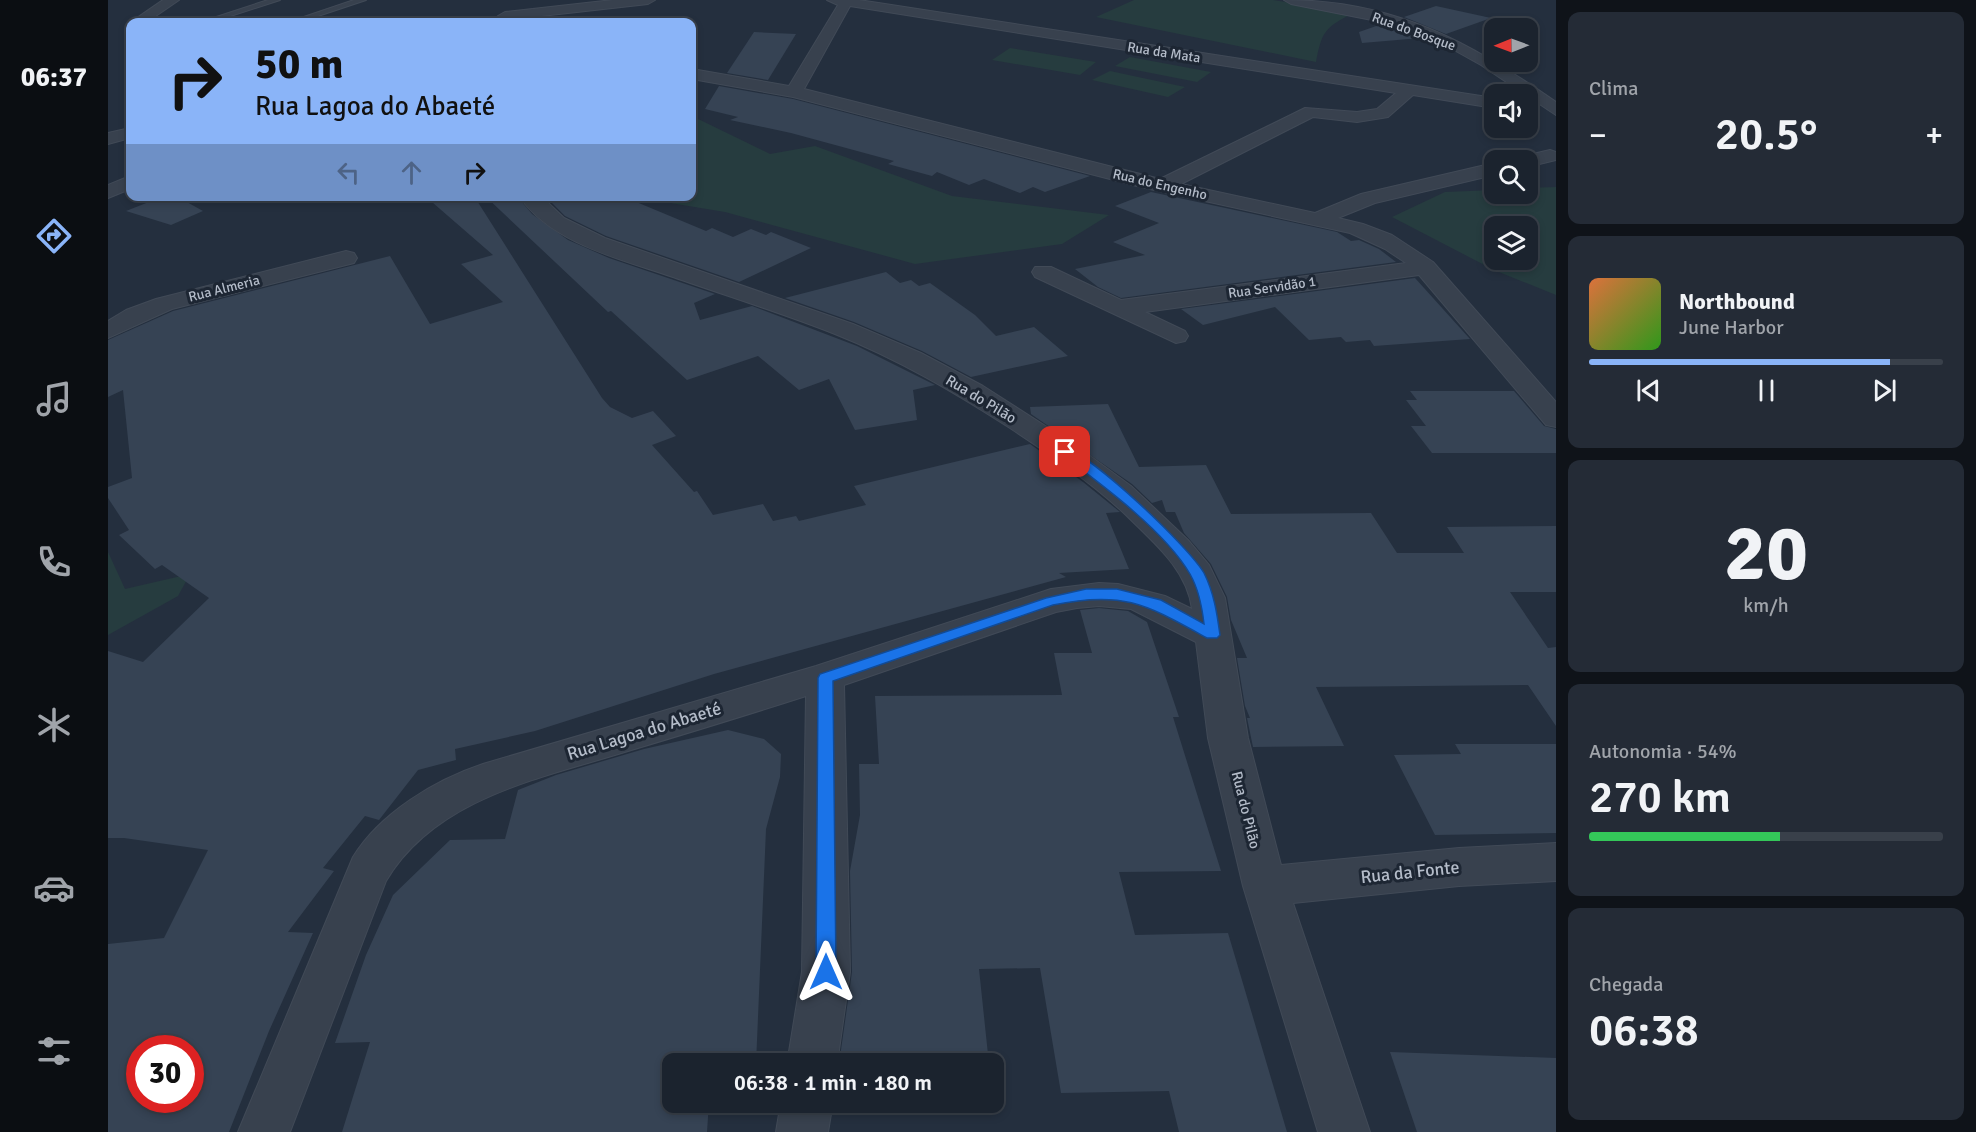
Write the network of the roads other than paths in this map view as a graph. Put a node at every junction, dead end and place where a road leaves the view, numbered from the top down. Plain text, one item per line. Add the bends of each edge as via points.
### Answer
1 (172, 0) edge
2 (276, 0) edge
3 (362, 0) edge
4 (648, 0) edge
5 (1291, 0) edge
6 (840, 1) edge
7 (505, 16) dead end
8 (147, 18) edge
9 (217, 18) edge
10 (306, 18) edge
11 (696, 75) edge
12 (1409, 90) junction
13 (794, 92) junction
14 (1484, 101) edge
15 (1538, 109) edge
16 (1556, 111) edge
17 (126, 134) edge
18 (108, 139) edge
19 (1550, 156) dead end
20 (1538, 159) edge
21 (1484, 171) edge
22 (126, 184) edge
23 (1163, 185) junction
24 (108, 192) edge
25 (534, 201) edge
26 (1318, 219) junction
27 (346, 258) dead end
28 (1425, 267) junction
29 (1043, 272) dead end
30 (1118, 308) junction
31 (108, 331) edge
32 (1176, 336) dead end
33 (1556, 419) edge
34 (1212, 635) junction
35 (825, 678) junction
36 (1556, 862) edge
37 (1265, 886) junction
38 (814, 1053) edge
39 (805, 1113) edge
40 (264, 1132) edge
41 (802, 1132) edge
42 (1344, 1132) edge

1 - 8 street
2 - 9 lane
3 - 10 lane
4 - 7 street
5 - 16 street, Rua do Bosque via 1359,11 1442,38
6 - 12 street, Rua da Mata
6 - 13 street
11 - 13 street, Rua do Engenho
12 - 14 street, Rua da Mata
12 - 23 street via 1382,113 1357,117 1311,112
13 - 23 street, Rua do Engenho
15 - 16 street
17 - 18 street
19 - 20 street
21 - 26 street via 1368,198
22 - 24 street
23 - 26 street, Rua do Engenho
25 - 34 street, Rua do Pilão via 557,222 597,243 844,329 912,358 973,392 1110,486 1177,548 1197,573 1208,598
26 - 28 street, Rua do Engenho via 1383,238
27 - 31 street, Rua Almeria via 164,304
28 - 30 street, Rua Servidão 1
28 - 33 street, Rua do Engenho
29 - 30 street
30 - 32 street
34 - 35 street, Rua Lagoa do Abaeté via 1156,604 1117,594 1086,594 1051,601
34 - 37 street, Rua do Pilão via 1228,738
35 - 38 street via 826,972
35 - 40 street, Rua Lagoa do Abaeté via 483,780 441,800 400,832 372,864
36 - 37 street, Rua da Fonte
37 - 42 street, Rua do Pilão
39 - 41 street

